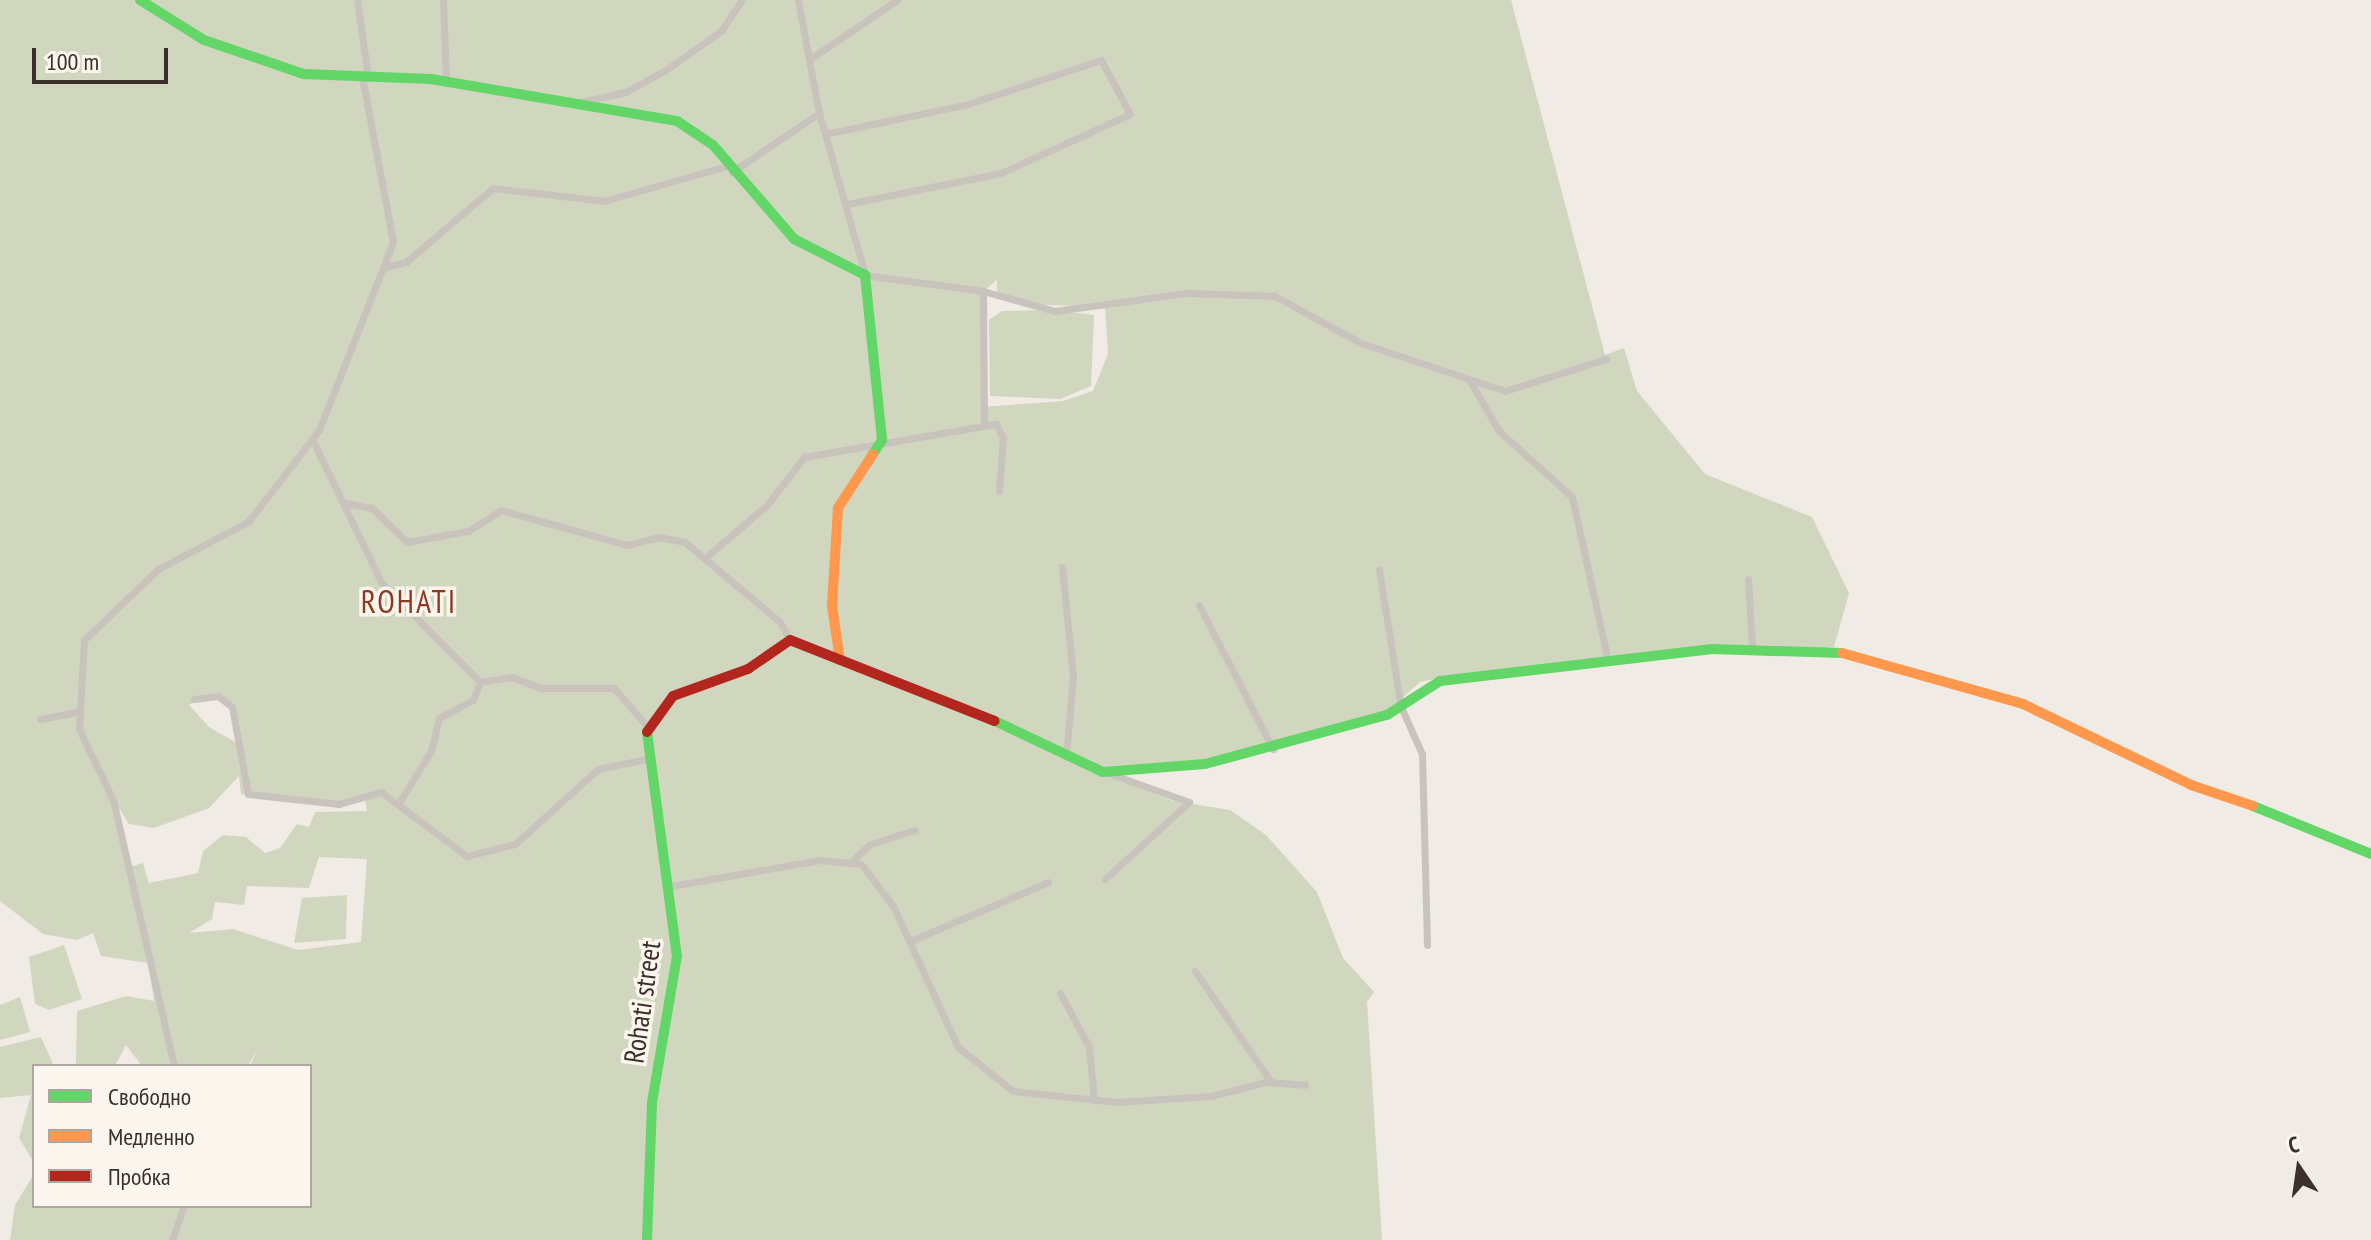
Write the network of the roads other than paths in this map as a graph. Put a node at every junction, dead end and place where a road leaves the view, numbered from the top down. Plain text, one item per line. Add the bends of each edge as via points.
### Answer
1 (140, 0) edge
2 (357, 0) edge
3 (443, 0) edge
4 (742, 0) edge
5 (798, 0) edge
6 (897, 0) edge
7 (810, 59) junction
8 (365, 77) junction
9 (446, 81) junction
10 (571, 103) junction
11 (819, 113) junction
12 (825, 134) junction
13 (729, 169) junction
14 (847, 204) junction
15 (385, 267) junction
16 (865, 275) junction
17 (983, 291) junction
18 (1606, 359) dead end
19 (1471, 383) junction
20 (984, 425) junction
21 (312, 439) junction
22 (882, 440) junction
23 (999, 491) dead end
24 (346, 503) junction
25 (705, 558) junction
26 (1062, 567) dead end
27 (1379, 570) dead end
28 (1748, 579) dead end
29 (1199, 605) dead end
30 (790, 640) junction
31 (1752, 649) junction
32 (840, 660) junction
33 (1608, 661) junction
34 (480, 682) junction
35 (194, 699) dead end
36 (1401, 707) junction
37 (77, 712) junction
38 (40, 719) dead end
39 (646, 725) junction
40 (1273, 749) junction
41 (651, 758) junction
42 (1065, 759) junction
43 (1103, 772) junction
44 (398, 804) junction
45 (915, 830) dead end
46 (2371, 854) edge
47 (853, 860) junction
48 (1105, 879) dead end
49 (1048, 882) dead end
50 (671, 886) junction
51 (910, 941) junction
52 (1427, 945) dead end
53 (1195, 971) dead end
54 (1060, 993) dead end
55 (174, 1064) edge
56 (1271, 1082) junction
57 (1305, 1085) dead end
58 (1094, 1100) junction
59 (183, 1208) edge
60 (172, 1240) edge
61 (647, 1240) edge

1 - 8 street via 204,40 263,62 319,77
2 - 8 street
3 - 9 street
4 - 10 street via 721,31 667,69 626,92
5 - 7 street
6 - 7 street
7 - 11 street
8 - 9 street
8 - 15 street via 393,237
9 - 10 street
10 - 13 street via 677,121 700,133
11 - 12 street
11 - 13 street
12 - 14 street
12 - 14 street via 968,104 1101,60 1130,114 1001,173
13 - 15 street via 604,201 493,188 406,262
13 - 16 street via 794,239
14 - 16 street
15 - 21 street
16 - 17 street
16 - 22 street
17 - 19 street via 1066,311 1186,293 1282,298 1361,343
17 - 20 street
18 - 19 street via 1522,390
19 - 33 street via 1499,431 1572,497
20 - 22 street
20 - 23 street via 998,425 1003,438
21 - 24 street
21 - 37 street via 248,522 158,569 84,640
22 - 25 street via 797,459 767,505
22 - 32 street via 838,508 832,606
24 - 25 street via 372,508 407,542 468,531 501,510 627,545 674,539
24 - 34 street via 358,546 391,595 441,636
25 - 30 street via 780,622
26 - 42 street via 1073,677
27 - 36 street
28 - 31 street
29 - 40 street
30 - 32 street
30 - 39 street via 748,669 673,696
31 - 33 street
31 - 46 street via 1855,653 1947,677 2023,704 2191,785 2332,832
32 - 42 street via 929,690
33 - 36 street via 1440,681
34 - 39 street via 512,677 541,688 614,688
34 - 44 street via 473,700 439,718 431,751
35 - 44 street via 218,696 232,707 248,794 339,804 381,792
36 - 40 street
36 - 52 street via 1422,754
37 - 38 street
37 - 55 street via 90,761 113,800
39 - 41 street, Rohati street
40 - 43 street via 1205,764
41 - 44 street via 598,769 548,822 515,844 477,856 452,850
41 - 50 street, Rohati street
42 - 43 street
43 - 48 street via 1189,802
45 - 47 street via 870,844
47 - 50 street
47 - 51 street via 878,878
49 - 51 street
50 - 61 street, Rohati street via 677,956 652,1103
51 - 58 street via 936,1007 969,1062 1013,1091
53 - 56 street
54 - 58 street via 1089,1047
56 - 57 street
56 - 58 street via 1211,1096
59 - 60 street

